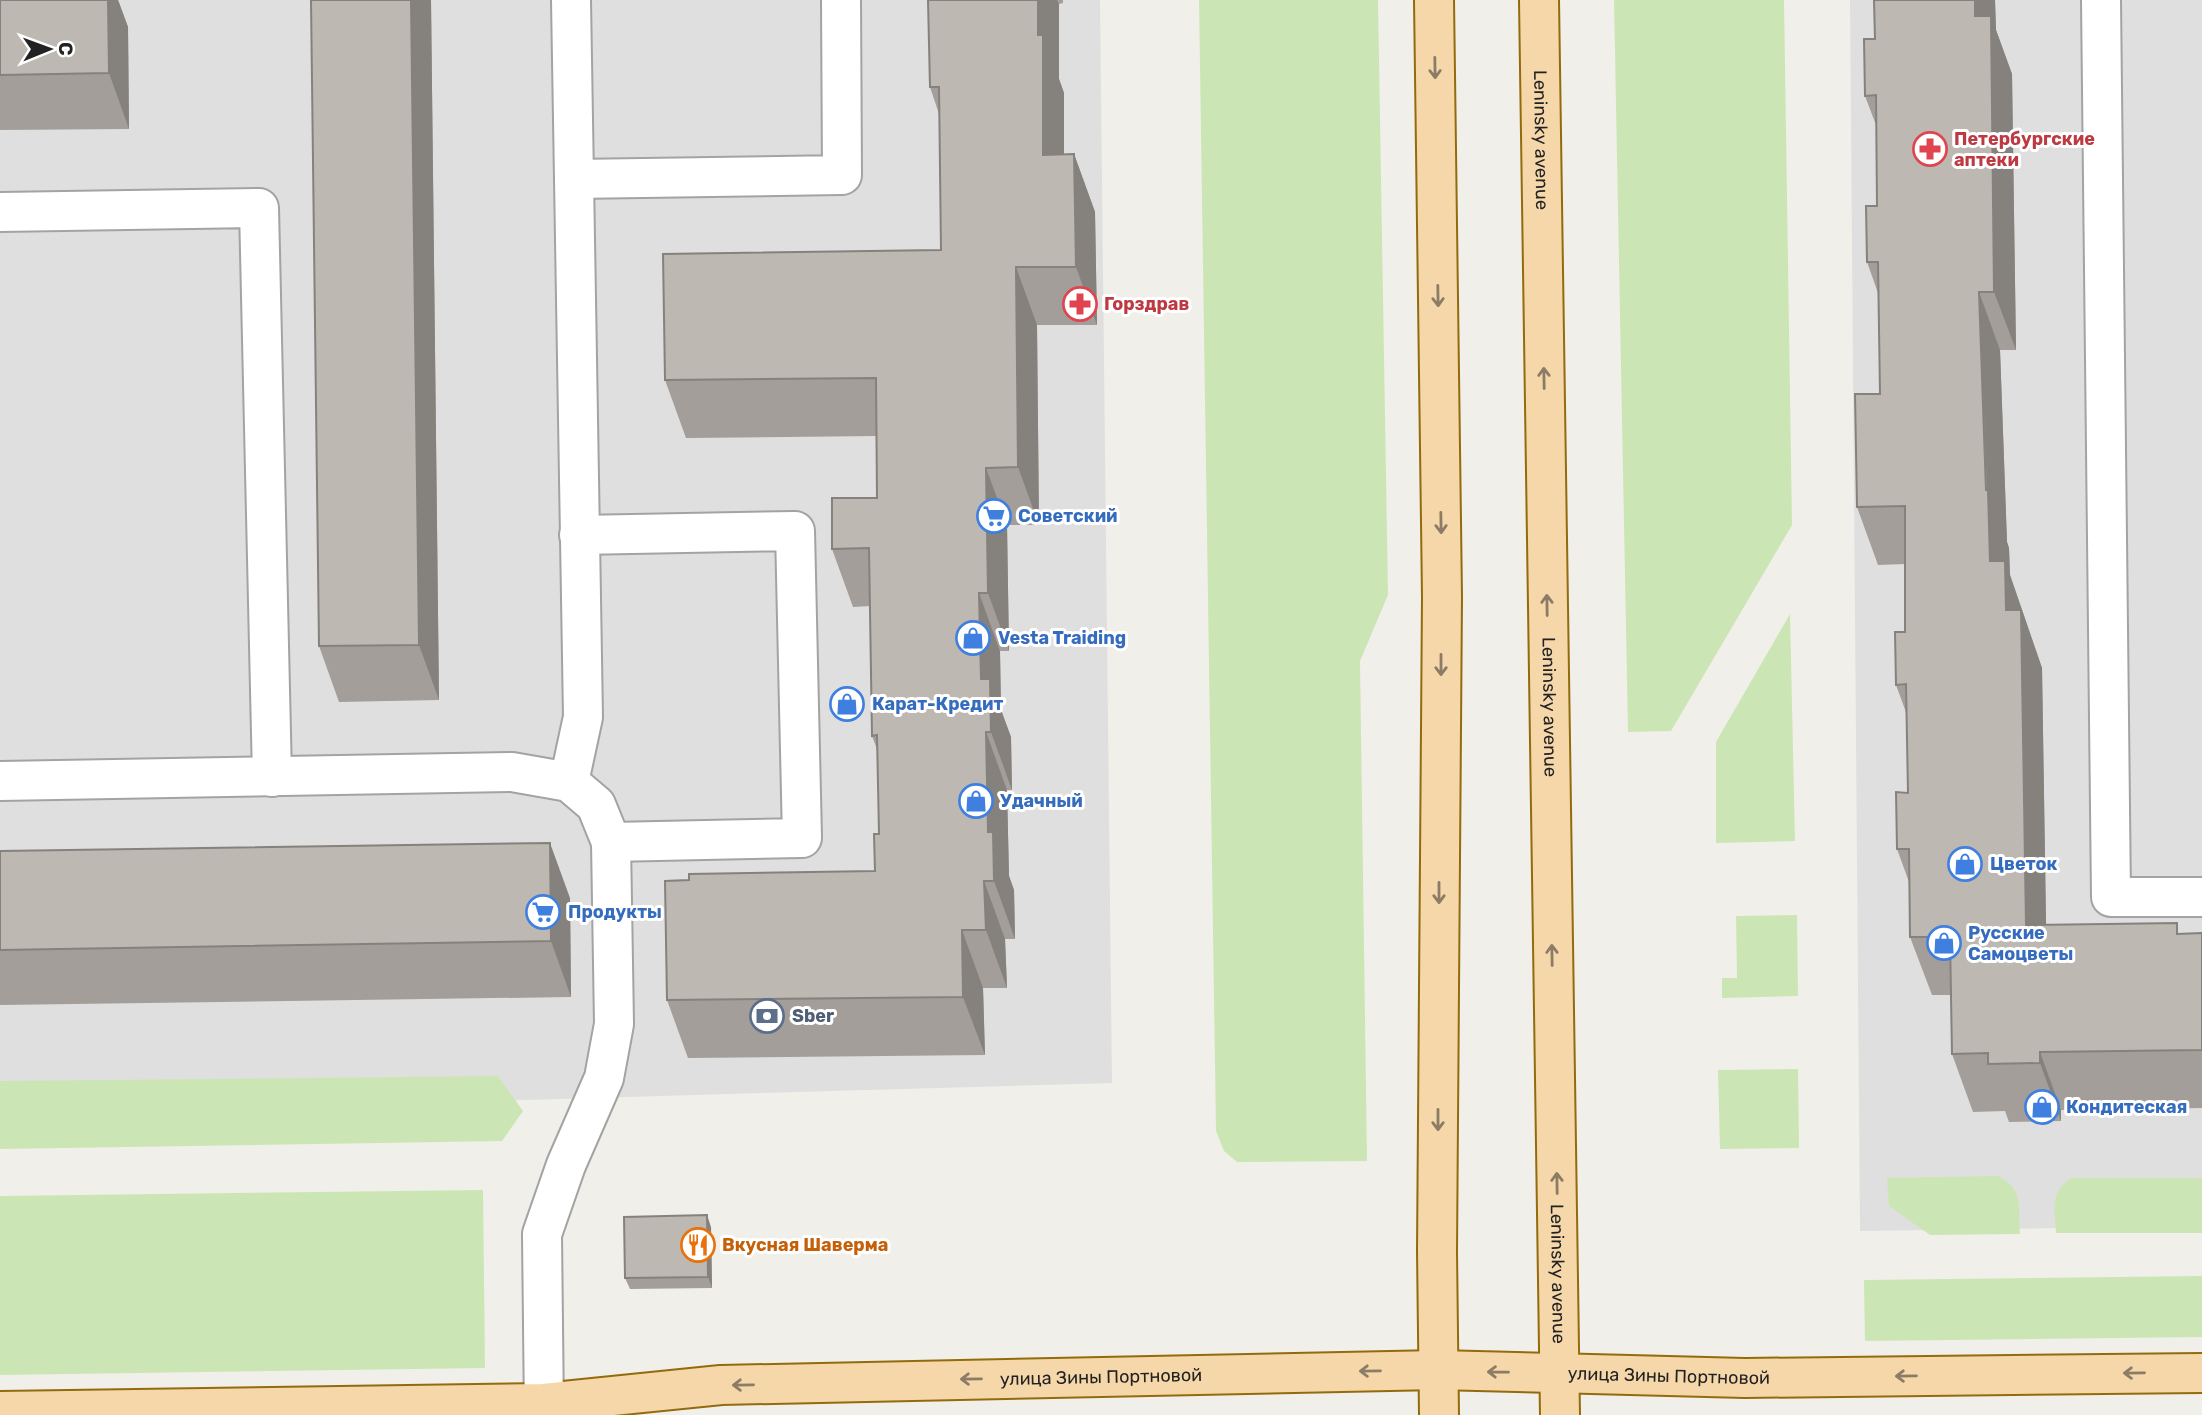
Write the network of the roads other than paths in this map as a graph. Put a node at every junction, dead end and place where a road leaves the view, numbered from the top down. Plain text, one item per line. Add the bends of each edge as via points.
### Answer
1 (571, 0) edge
2 (841, 0) edge
3 (1434, 0) edge
4 (1539, 0) edge
5 (2101, 0) edge
6 (574, 179) junction
7 (0, 212) edge
8 (579, 535) junction
9 (272, 776) junction
10 (0, 781) edge
11 (569, 782) junction
12 (611, 842) junction
13 (2202, 897) edge
14 (1438, 1370) junction
15 (1559, 1373) junction
16 (2202, 1373) edge
17 (544, 1409) edge
18 (0, 1411) edge
19 (1439, 1415) edge
20 (1560, 1415) edge

1 - 6 lane
2 - 6 lane via 842,175
3 -> 14 main road via 1441,597
15 -> 4 main road, Leninsky avenue
5 - 13 lane via 2111,897
6 - 8 lane
7 - 9 lane via 259,208
8 - 11 lane via 583,718
8 - 12 lane via 795,531 802,838
9 - 10 lane
9 - 11 lane via 512,772
11 - 12 lane via 596,805
12 - 17 lane via 614,1024 604,1077 542,1234
15 -> 14 main road, улица Зины Портновой
14 -> 17 main road, улица Зины Портновой via 721,1385
14 - 19 main road
16 -> 15 main road, улица Зины Портновой via 1745,1378
15 - 20 main road, Leninsky avenue
17 - 18 main road, улица Зины Портновой

